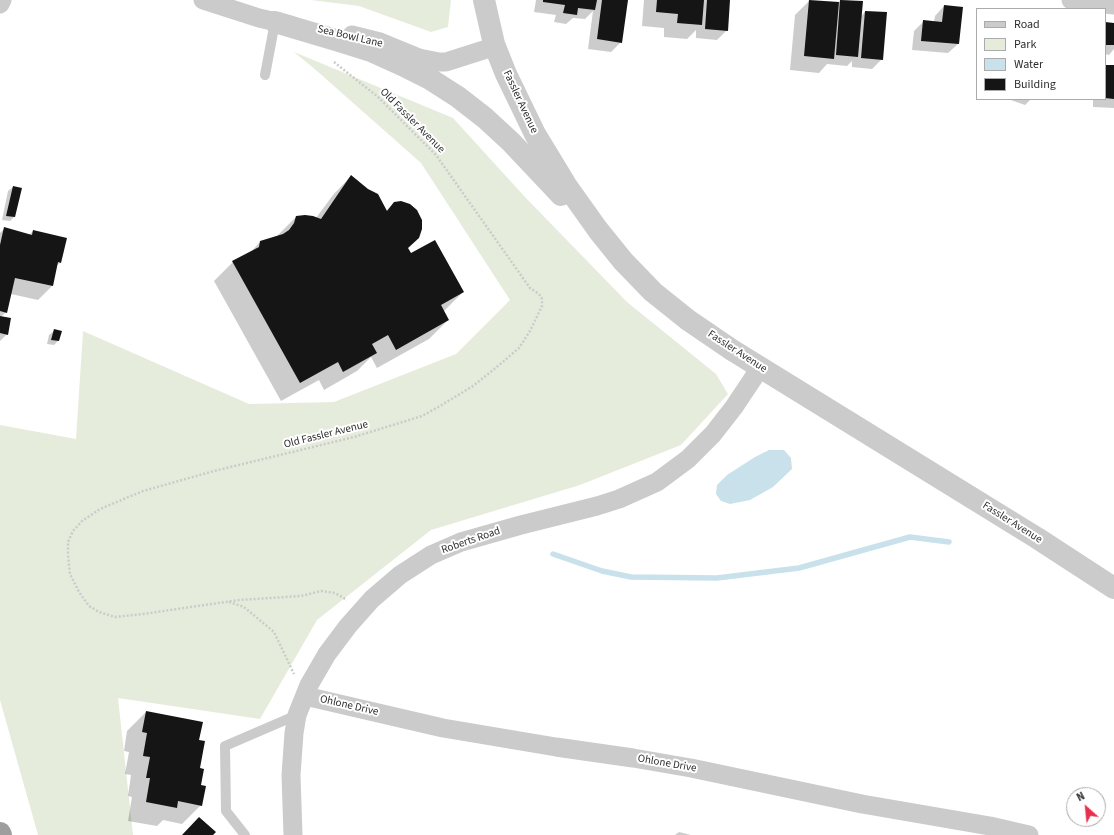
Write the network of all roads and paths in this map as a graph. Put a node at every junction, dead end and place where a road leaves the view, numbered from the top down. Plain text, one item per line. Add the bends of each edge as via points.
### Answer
1 (2, 0) edge
2 (203, 0) edge
3 (484, 0) edge
4 (1071, 0) edge
5 (0, 4) edge
6 (1114, 5) edge
7 (275, 22) junction
8 (496, 46) junction
9 (331, 60) dead end
10 (265, 75) dead end
11 (609, 245) junction
12 (760, 368) junction
13 (1114, 588) edge
14 (228, 602) junction
15 (362, 611) junction
16 (305, 696) junction
17 (297, 715) junction
18 (245, 835) edge
19 (293, 835) edge
20 (1029, 835) edge

1 - 5 street
2 - 7 street, Sea Bowl Lane
3 - 8 street, Fassler Avenue
4 - 6 street
7 - 8 street, Sea Bowl Lane via 364,38 432,61 446,62
7 - 10 lane
7 - 11 street via 387,58 458,97 511,142
8 - 11 street, Fassler Avenue via 514,94 535,134 566,185
9 - 14 path, Old Fassler Avenue via 378,97 436,155 530,288 539,294 542,306 519,348 473,386 422,416 354,437 144,491 100,510 82,521 68,542 70,574 89,606 99,612 115,616 143,614
11 - 12 street, Fassler Avenue via 636,275 670,306
12 - 13 street, Fassler Avenue
12 - 15 street, Roberts Road via 713,434 688,459 657,482 597,506 460,542 400,575
14 - 15 path, Old Fassler Avenue via 301,596 321,591 339,594
14 - 16 path via 244,607 274,632
15 - 16 street, Roberts Road via 327,654
16 - 17 street, Roberts Road
16 - 20 street, Ohlone Drive via 443,728 691,768
17 - 18 lane via 225,746 226,811
17 - 19 street, Roberts Road via 292,759

